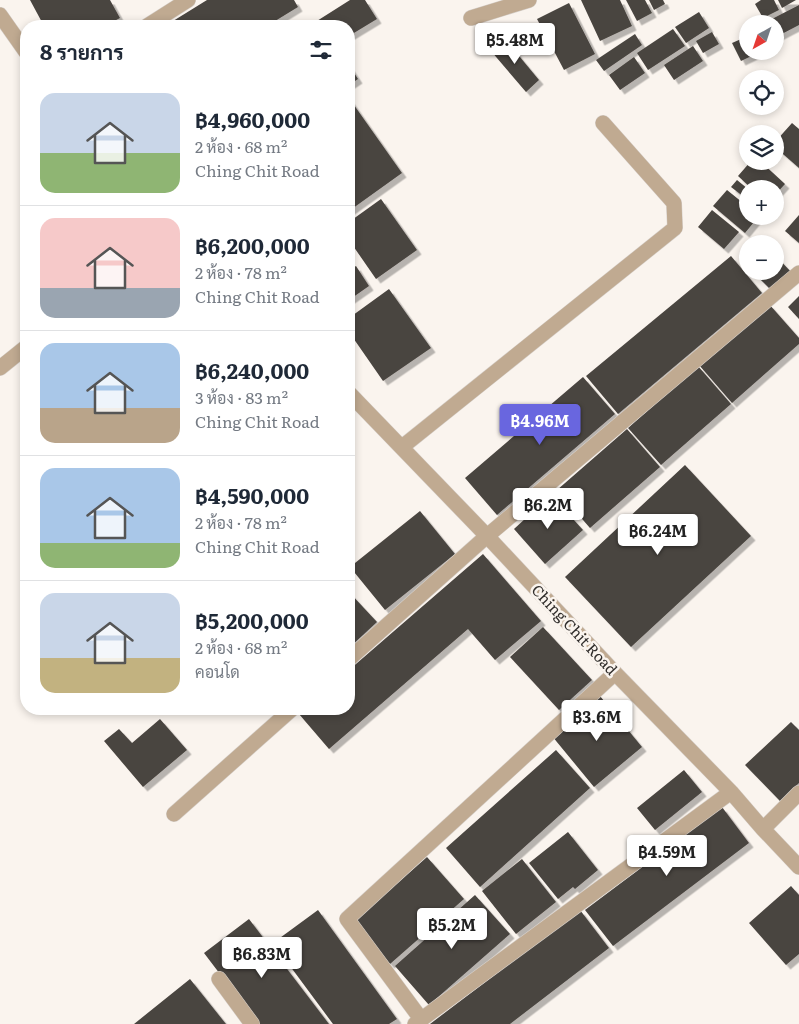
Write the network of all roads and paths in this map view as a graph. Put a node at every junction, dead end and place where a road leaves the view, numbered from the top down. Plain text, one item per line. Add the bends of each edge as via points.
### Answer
1 (188, 0) edge
2 (529, 0) edge
3 (0, 15) edge
4 (471, 18) dead end
5 (156, 20) edge
6 (20, 43) edge
7 (603, 123) dead end
8 (799, 273) edge
9 (20, 352) edge
10 (0, 368) edge
11 (355, 399) edge
12 (402, 447) junction
13 (487, 536) junction
14 (355, 654) edge
15 (615, 674) junction
16 (285, 715) edge
17 (731, 792) junction
18 (799, 793) edge
19 (174, 814) dead end
20 (763, 828) junction
21 (799, 867) edge
22 (219, 979) dead end
23 (418, 1022) edge
24 (252, 1024) edge

1 - 5 street
2 - 4 street
3 - 6 street
7 - 12 street via 674,203 675,228
8 - 13 street
9 - 10 street
11 - 12 street, Ching Chit Road
12 - 13 street, Ching Chit Road
13 - 14 street
13 - 15 street, Ching Chit Road
15 - 17 street, Ching Chit Road
15 - 23 street via 347,919
16 - 19 street
17 - 20 street, Ching Chit Road
17 - 23 street
18 - 20 street
20 - 21 street, Ching Chit Road
22 - 24 street

